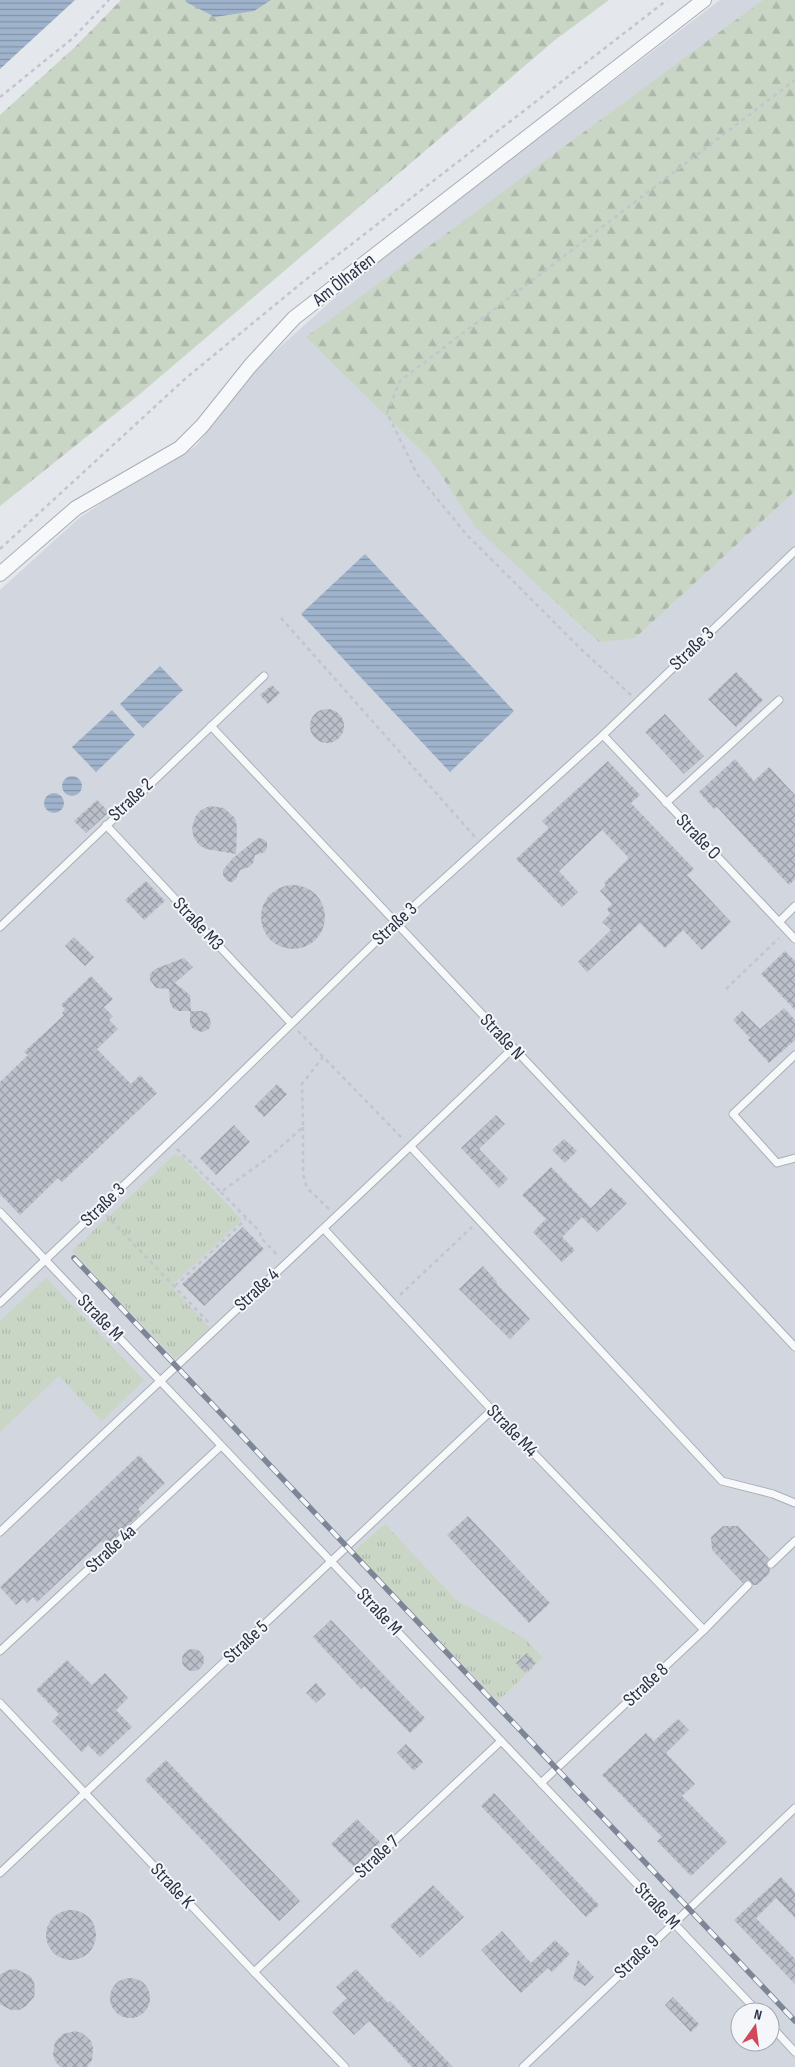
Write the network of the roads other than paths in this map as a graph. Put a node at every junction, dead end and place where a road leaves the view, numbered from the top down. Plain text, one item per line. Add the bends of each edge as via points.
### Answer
1 (704, 0) edge
2 (795, 551) edge
3 (0, 574) edge
4 (264, 676) dead end
5 (779, 700) dead end
6 (211, 726) junction
7 (603, 734) junction
8 (666, 803) junction
9 (106, 825) junction
10 (795, 906) edge
11 (779, 922) junction
12 (395, 923) junction
13 (0, 927) edge
14 (795, 939) edge
15 (291, 1023) junction
16 (512, 1048) junction
17 (795, 1055) edge
18 (411, 1147) junction
19 (795, 1158) edge
20 (0, 1212) edge
21 (324, 1229) junction
22 (45, 1260) junction
23 (0, 1303) edge
24 (795, 1347) edge
25 (160, 1380) junction
26 (492, 1410) junction
27 (222, 1446) junction
28 (795, 1503) edge
29 (0, 1532) edge
30 (795, 1541) edge
31 (331, 1562) junction
32 (771, 1564) dead end
33 (748, 1585) dead end
34 (704, 1630) junction
35 (0, 1651) edge
36 (0, 1704) edge
37 (501, 1741) junction
38 (541, 1783) junction
39 (85, 1793) junction
40 (795, 1808) edge
41 (0, 1873) edge
42 (673, 1923) junction
43 (254, 1972) junction
44 (748, 2002) edge
45 (780, 2036) edge
46 (795, 2052) edge
47 (345, 2067) edge
48 (523, 2067) edge

1 - 3 street, Am Ölhafen via 294,318 180,448 76,508
2 - 7 lane, Straße 3
4 - 6 lane, Straße 2
5 - 8 lane
6 - 9 lane, Straße 2
6 - 12 lane, Straße N
7 - 8 lane, Straße O
7 - 12 lane, Straße 3
8 - 11 lane, Straße O
9 - 13 lane, Straße 2
9 - 15 lane, Straße M3
10 - 11 lane
11 - 14 lane, Straße O
12 - 15 lane, Straße 3
12 - 16 lane, Straße N
15 - 22 lane, Straße 3
16 - 18 lane, Straße 4
16 - 24 lane, Straße N
17 - 19 lane via 734,1114 777,1163
18 - 21 lane, Straße 4
18 - 28 lane via 722,1481
20 - 22 lane, Straße M
21 - 25 lane, Straße 4
21 - 26 lane, Straße M4
22 - 23 lane, Straße 3
22 - 25 lane, Straße M
25 - 27 lane, Straße M
25 - 29 lane, Straße 4
26 - 31 lane, Straße 5
26 - 34 lane, Straße M4
27 - 31 lane, Straße M
27 - 35 lane, Straße 4a
30 - 32 lane
31 - 37 lane, Straße M
31 - 39 lane, Straße 5
33 - 34 lane, Straße 8
34 - 38 lane, Straße 8
36 - 39 lane, Straße K
37 - 38 lane, Straße M
37 - 43 lane, Straße 7
38 - 42 lane, Straße M
39 - 41 lane, Straße 5
39 - 43 lane, Straße K
40 - 42 lane, Straße 9
42 - 44 lane, Straße M
42 - 48 lane, Straße 9
43 - 47 lane, Straße K
45 - 46 lane

